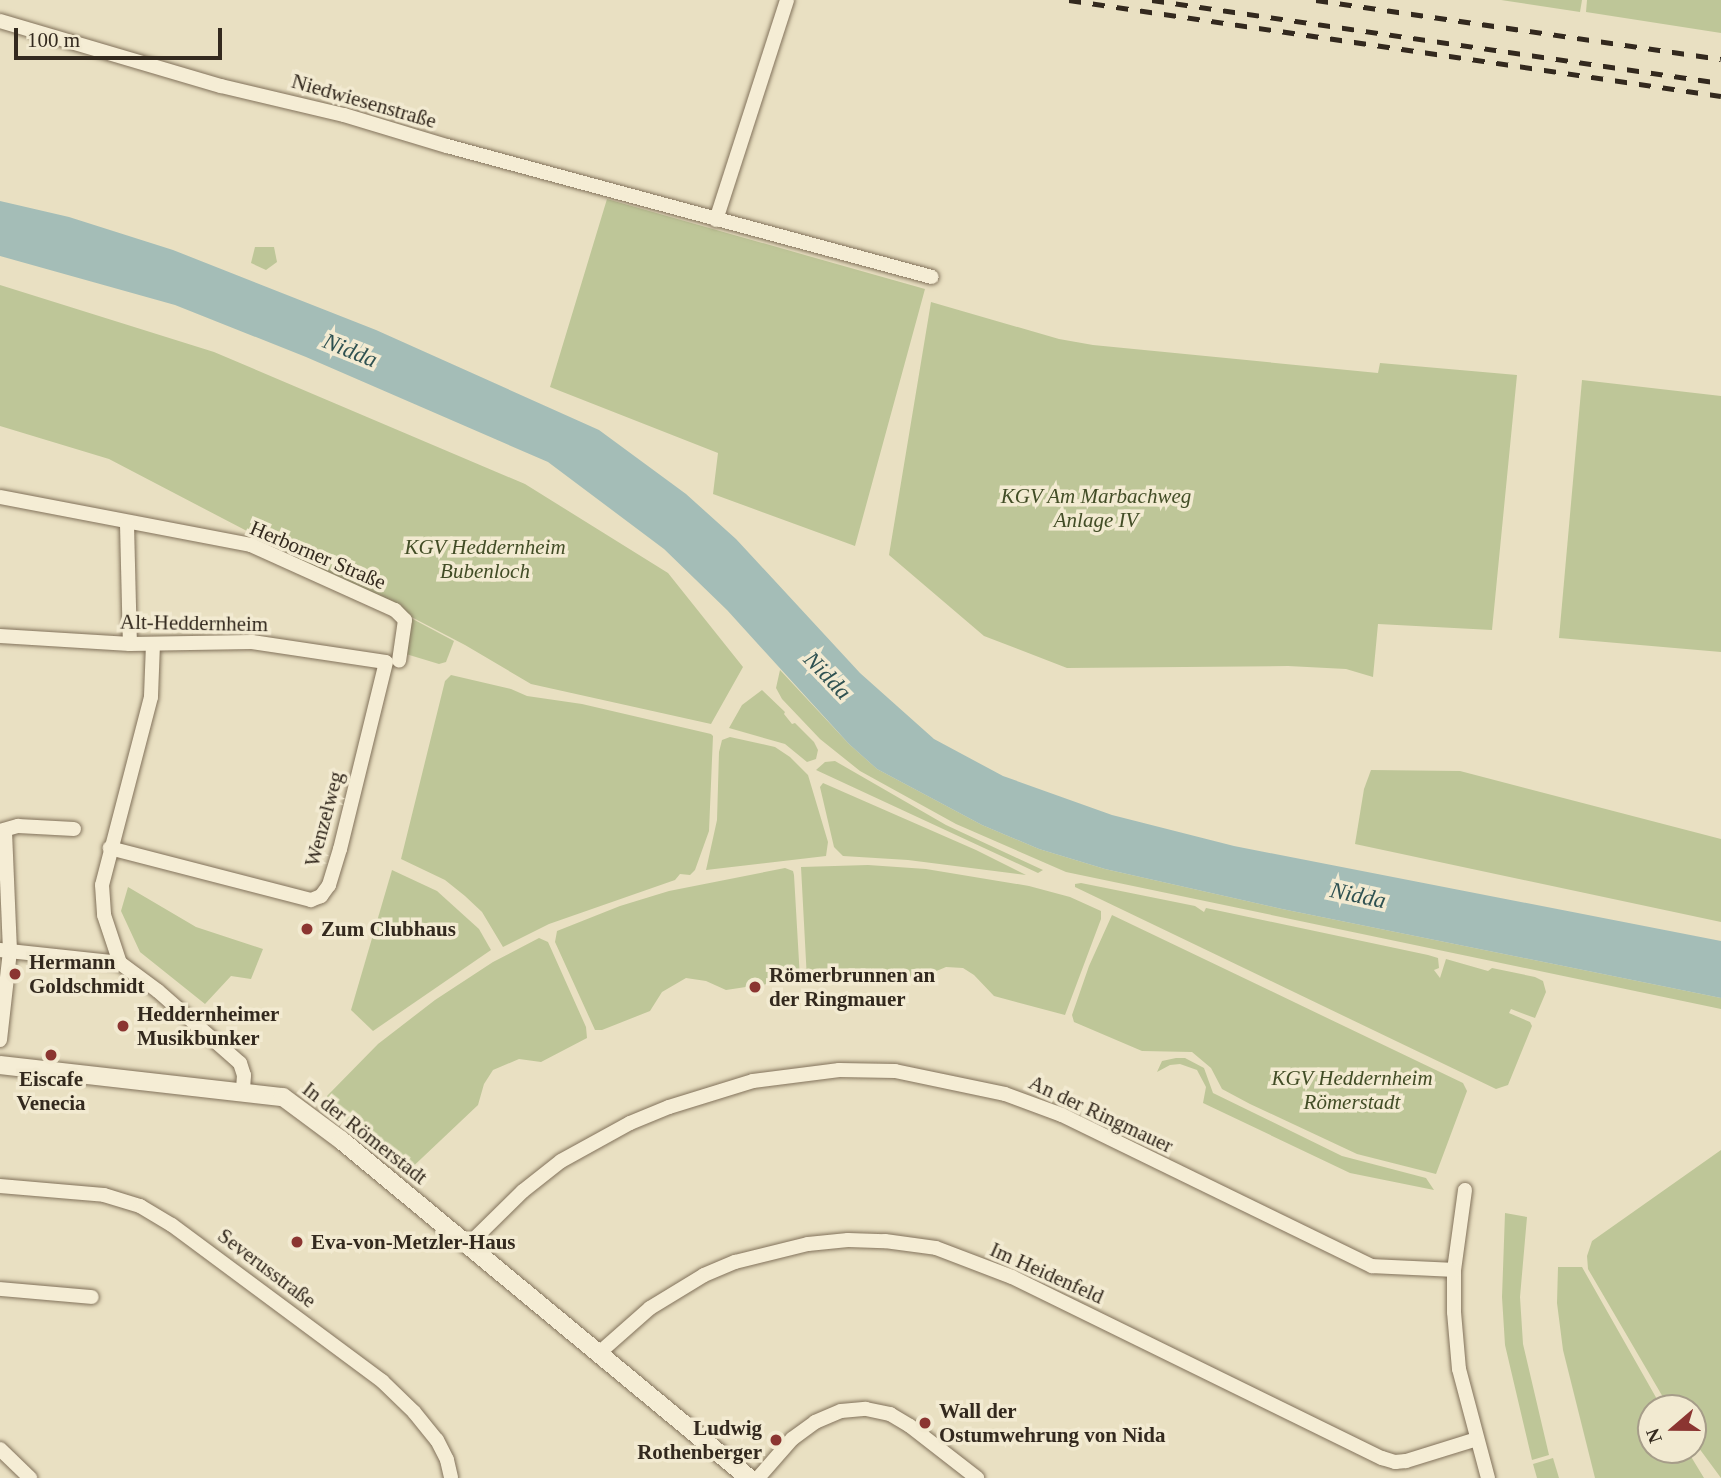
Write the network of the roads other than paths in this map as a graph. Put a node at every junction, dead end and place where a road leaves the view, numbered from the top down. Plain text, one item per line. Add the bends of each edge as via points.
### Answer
1 (787, 0) edge
2 (0, 21) edge
3 (716, 220) junction
4 (932, 277) dead end
5 (0, 497) edge
6 (127, 524) junction
7 (0, 636) edge
8 (130, 644) junction
9 (153, 644) junction
10 (392, 662) junction
11 (74, 829) dead end
12 (3, 831) edge
13 (110, 848) junction
14 (5, 950) edge
15 (120, 963) junction
16 (0, 1040) edge
17 (0, 1065) edge
18 (243, 1091) junction
19 (0, 1186) edge
20 (1465, 1190) dead end
21 (468, 1245) junction
22 (1454, 1270) junction
23 (0, 1289) edge
24 (92, 1297) dead end
25 (599, 1353) junction
26 (1477, 1439) junction
27 (0, 1450) edge
28 (30, 1478) edge
29 (452, 1478) edge
30 (749, 1478) edge
31 (758, 1478) edge
32 (977, 1478) edge
33 (1488, 1478) edge

1 - 3 street
2 - 3 street, Niedwiesenstraße
3 - 4 street, Niedwiesenstraße
5 - 6 street, Herborner Straße
6 - 8 street
6 - 10 street, Herborner Straße via 251,545 394,610 405,620
7 - 8 street, Alt-Heddernheim
8 - 9 street, Alt-Heddernheim
9 - 10 street, Alt-Heddernheim via 252,642
9 - 13 street via 151,697
10 - 13 street, Wenzelweg via 340,849 321,896 311,900
11 - 12 street via 18,826
12 - 14 street
13 - 15 street via 102,885 104,915
14 - 15 street
14 - 16 street
15 - 18 street via 240,1063
17 - 18 street, In der Römerstadt
18 - 21 street, In der Römerstadt via 283,1097
19 - 29 street, Severusstraße via 104,1195 140,1206 172,1225 382,1381 437,1440
20 - 22 street
21 - 22 street, An der Ringmauer via 561,1161 669,1107 753,1081 839,1070 895,1071 1005,1094 1062,1115 1372,1266
21 - 25 street, In der Römerstadt
22 - 26 street via 1459,1369
23 - 24 street
25 - 26 street, Im Heidenfeld via 650,1308 735,1262 808,1244 885,1241 936,1248 1012,1277 1382,1458 1406,1461
25 - 30 street, In der Römerstadt
26 - 33 street
27 - 28 street
31 - 32 street via 792,1439 815,1422 841,1411 866,1409 890,1414 910,1426

